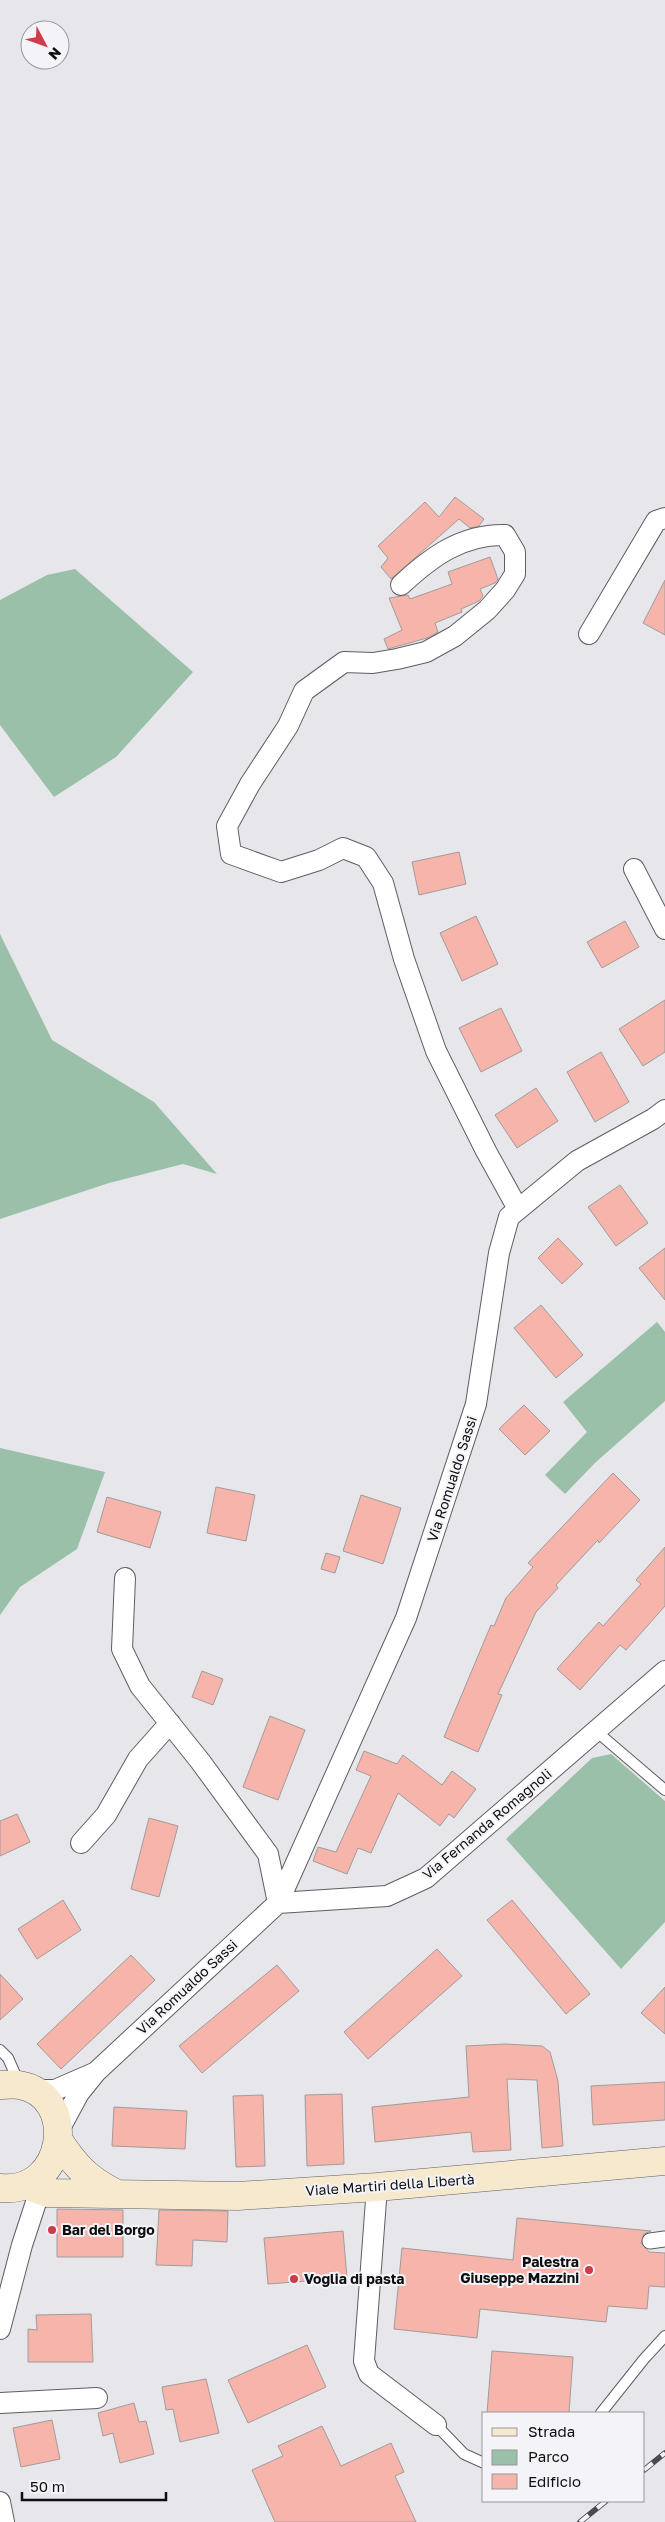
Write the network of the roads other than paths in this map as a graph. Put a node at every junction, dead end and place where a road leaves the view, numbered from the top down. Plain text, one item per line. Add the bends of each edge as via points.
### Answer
1 (665, 518) edge
2 (401, 584) dead end
3 (589, 634) dead end
4 (634, 869) dead end
5 (665, 929) edge
6 (665, 1110) edge
7 (518, 1209) junction
8 (125, 1578) dead end
9 (665, 1671) edge
10 (170, 1723) junction
11 (596, 1730) junction
12 (665, 1790) edge
13 (81, 1843) dead end
14 (278, 1903) junction
15 (0, 2050) edge
16 (96, 2072) junction
17 (17, 2087) edge
18 (59, 2135) junction
19 (665, 2161) edge
20 (377, 2187) junction
21 (22, 2188) edge
22 (115, 2194) junction
23 (0, 2330) edge
24 (665, 2336) edge
25 (97, 2398) dead end
26 (0, 2403) edge
27 (602, 2412) edge
28 (436, 2425) joint
29 (482, 2462) edge
30 (0, 2502) edge
31 (4, 2522) edge

1 - 3 street via 656,521
2 - 7 street via 426,561 483,534 505,535 515,552 515,574 504,590 487,610 455,636 426,652 397,660 344,662 304,691 288,726 227,826 231,854 281,872 319,860 343,848 366,857 383,883 404,959 436,1051
4 - 5 street
6 - 7 street, Via Romualdo Sassi via 577,1161
7 - 14 street, Via Romualdo Sassi via 509,1217 498,1253 476,1404 406,1618
8 - 10 street via 122,1649 140,1686
9 - 11 street, Via Fernanda Romagnoli
10 - 13 street via 138,1759 106,1815
10 - 14 street via 268,1854
11 - 12 lane
11 - 14 street, Via Fernanda Romagnoli via 426,1878 388,1896
14 - 16 street, Via Romualdo Sassi
15 - 17 lane via 8,2058
16 - 17 street, Via Romualdo Sassi via 55,2090
16 - 18 street, Via Romualdo Sassi via 80,2093
17 - 18 main road, Viale Martiri della Libertà via 42,2097 52,2110
18 - 21 main road via 49,2167
18 - 22 main road, Viale Martiri della Libertà via 73,2162 92,2181
19 - 20 main road, Viale Martiri della Libertà
20 - 22 main road, Viale Martiri della Libertà via 238,2196
20 - 28 street via 364,2361 369,2374
21 - 22 main road, Viale Martiri della Libertà via 48,2193
21 - 23 street via 22,2245
24 - 27 lane
25 - 26 street
28 - 29 lane via 464,2454
30 - 31 street

